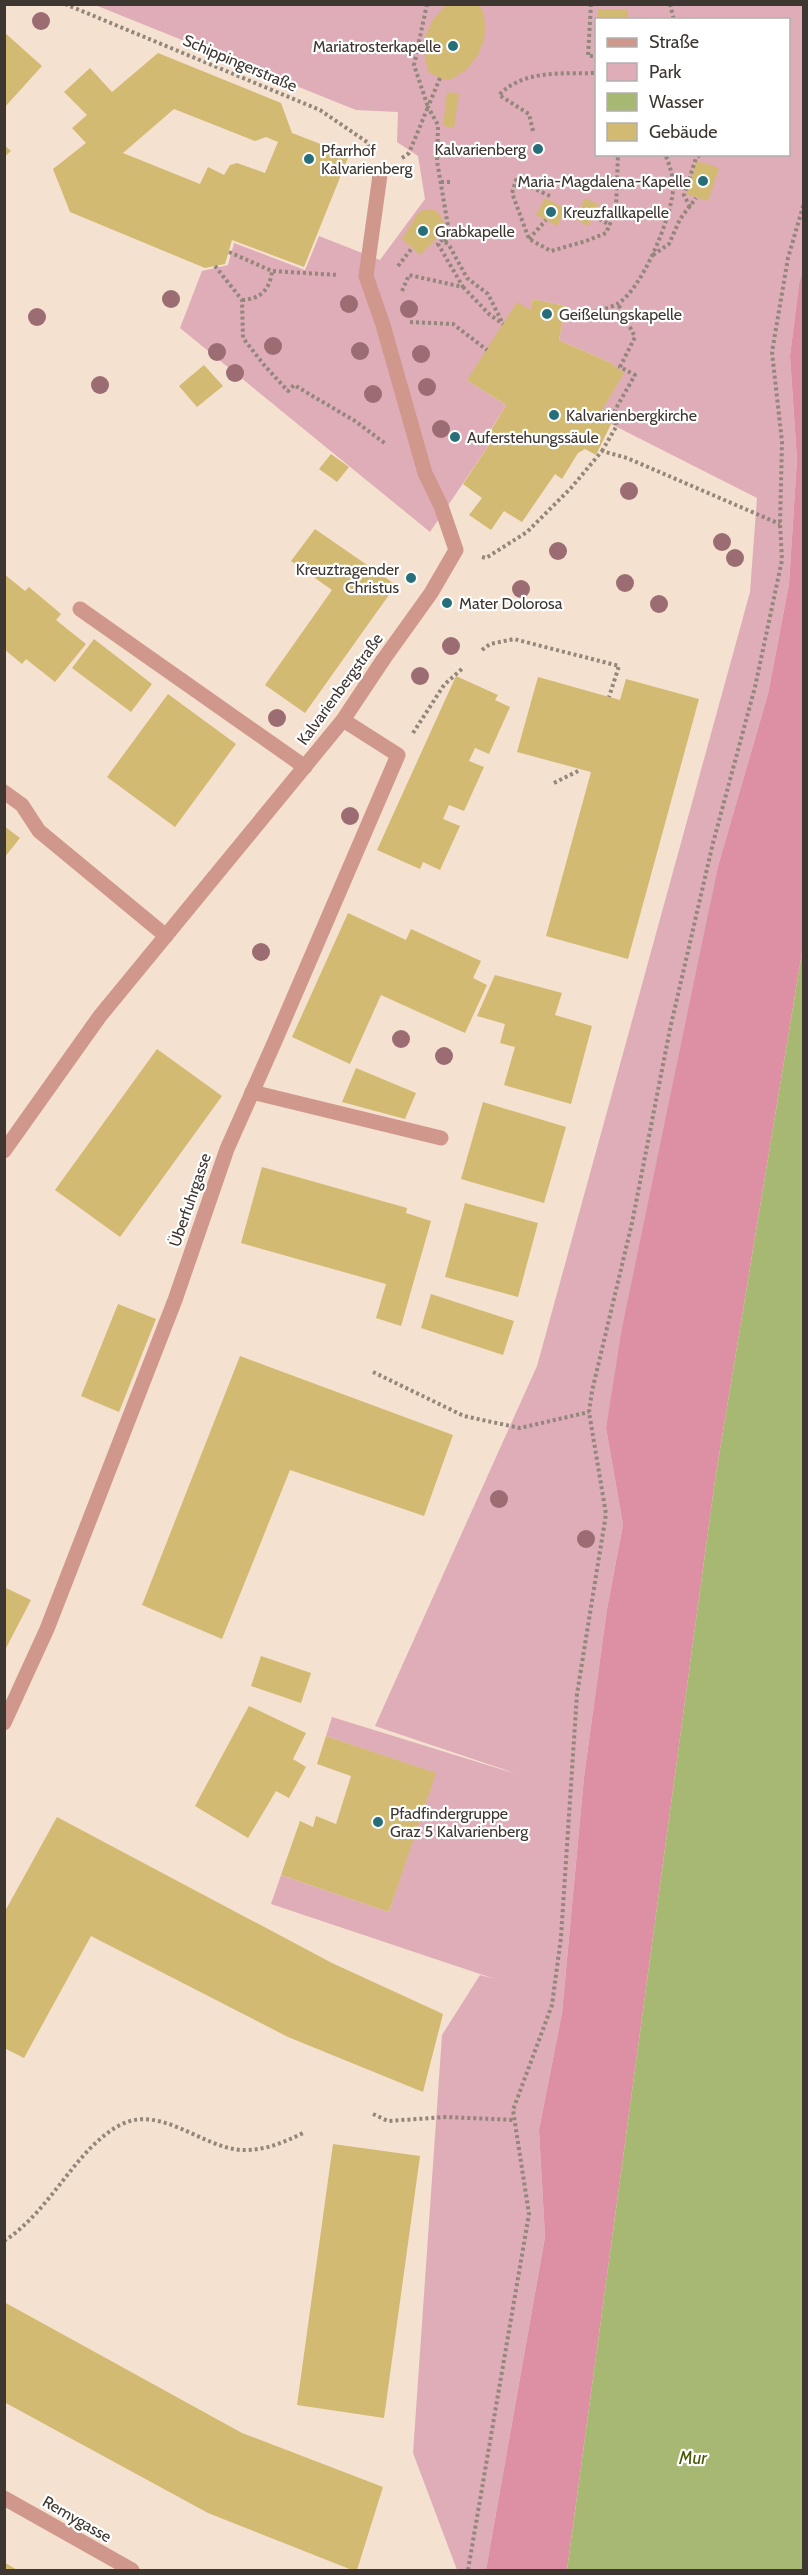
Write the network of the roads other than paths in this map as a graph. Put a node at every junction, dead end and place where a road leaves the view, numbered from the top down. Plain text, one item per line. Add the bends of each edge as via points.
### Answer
1 (380, 175) road end
2 (80, 609) dead end
3 (343, 720) junction
4 (304, 767) junction
5 (4, 792) edge
6 (166, 936) junction
7 (252, 1092) junction
8 (441, 1138) dead end
9 (4, 1151) edge
10 (4, 1723) edge
11 (4, 2498) edge
12 (132, 2571) edge

1 - 3 street, Kalvarienbergstraße via 366,276 425,473 456,550
2 - 4 street
3 - 4 street, Kalvarienbergstraße
3 - 7 street, Überfuhrgasse via 398,755
4 - 6 street, Kalvarienbergstraße
5 - 6 street via 22,805 39,831
6 - 9 street, Kalvarienbergstraße via 100,1016
7 - 8 street
7 - 10 street, Überfuhrgasse via 226,1149 175,1300 47,1629
11 - 12 street, Remygasse

